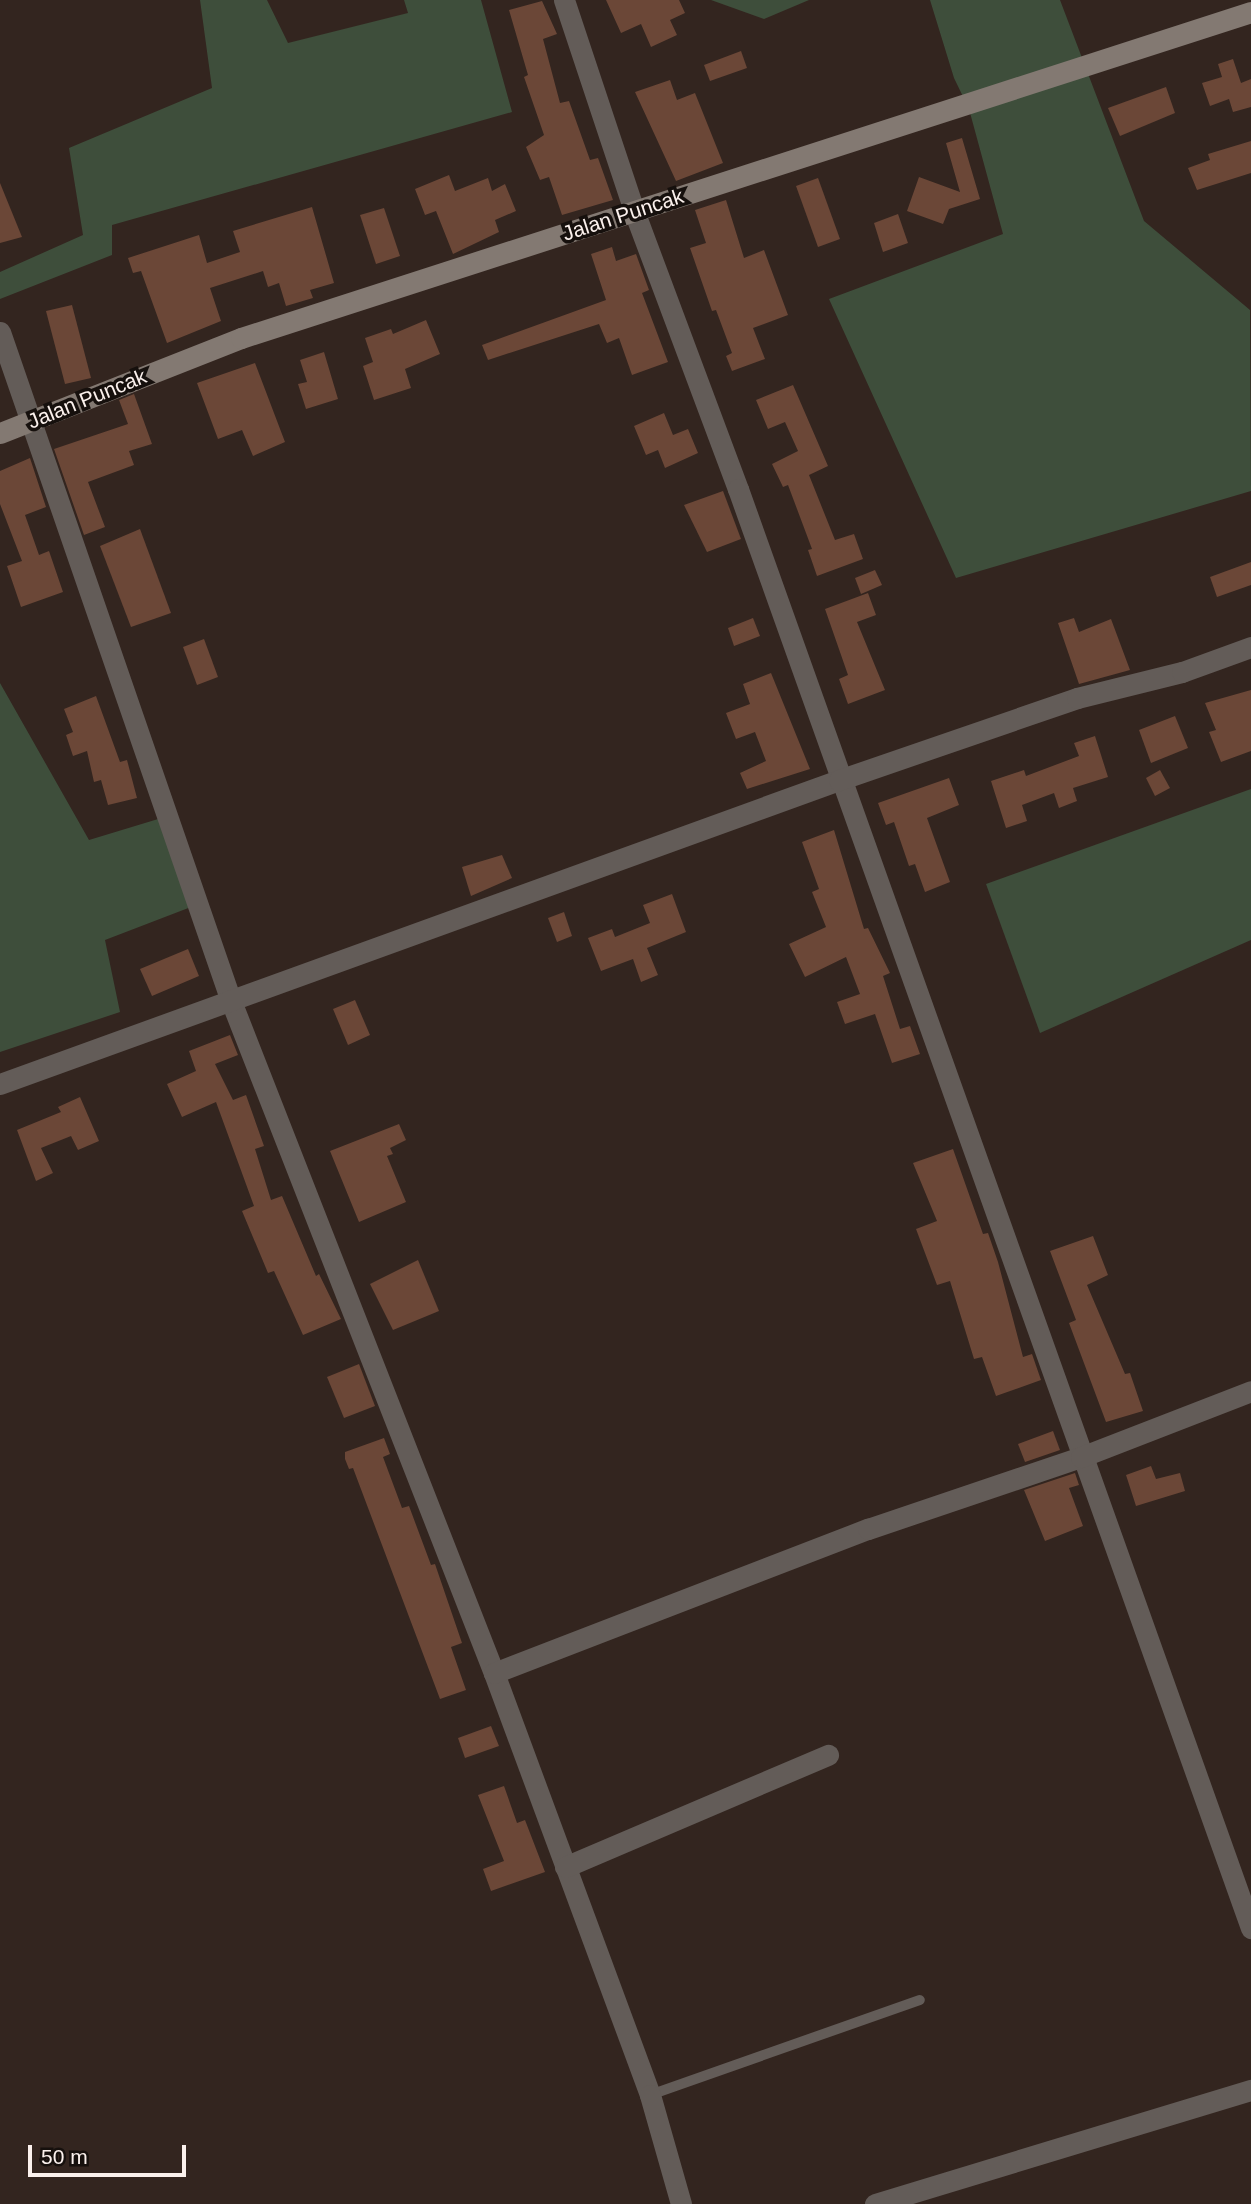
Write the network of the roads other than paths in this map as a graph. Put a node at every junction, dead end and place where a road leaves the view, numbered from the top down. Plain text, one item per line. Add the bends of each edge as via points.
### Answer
1 (564, 0) edge
2 (1251, 12) edge
3 (634, 211) junction
4 (0, 332) edge
5 (32, 421) junction
6 (0, 433) edge
7 (1251, 647) edge
8 (839, 780) junction
9 (231, 1001) junction
10 (0, 1084) edge
11 (1251, 1391) edge
12 (1081, 1457) junction
13 (494, 1673) junction
14 (828, 1755) dead end
15 (565, 1867) junction
16 (1251, 1928) edge
17 (920, 2000) dead end
18 (1251, 2090) edge
19 (650, 2095) junction
20 (681, 2204) edge
21 (875, 2204) edge

1 - 3 street
2 - 3 street, Jalan Puncak
3 - 5 street, Jalan Puncak via 251,334
3 - 8 street via 738,489
4 - 5 street
5 - 6 street, Jalan Puncak
5 - 9 street
7 - 8 street via 1182,672 1077,698
8 - 9 street
8 - 12 street
9 - 10 street
9 - 13 street
11 - 12 street
12 - 13 street via 868,1529
12 - 16 street
13 - 15 street
14 - 15 street
15 - 19 street
17 - 19 lane
18 - 21 street
19 - 20 street

